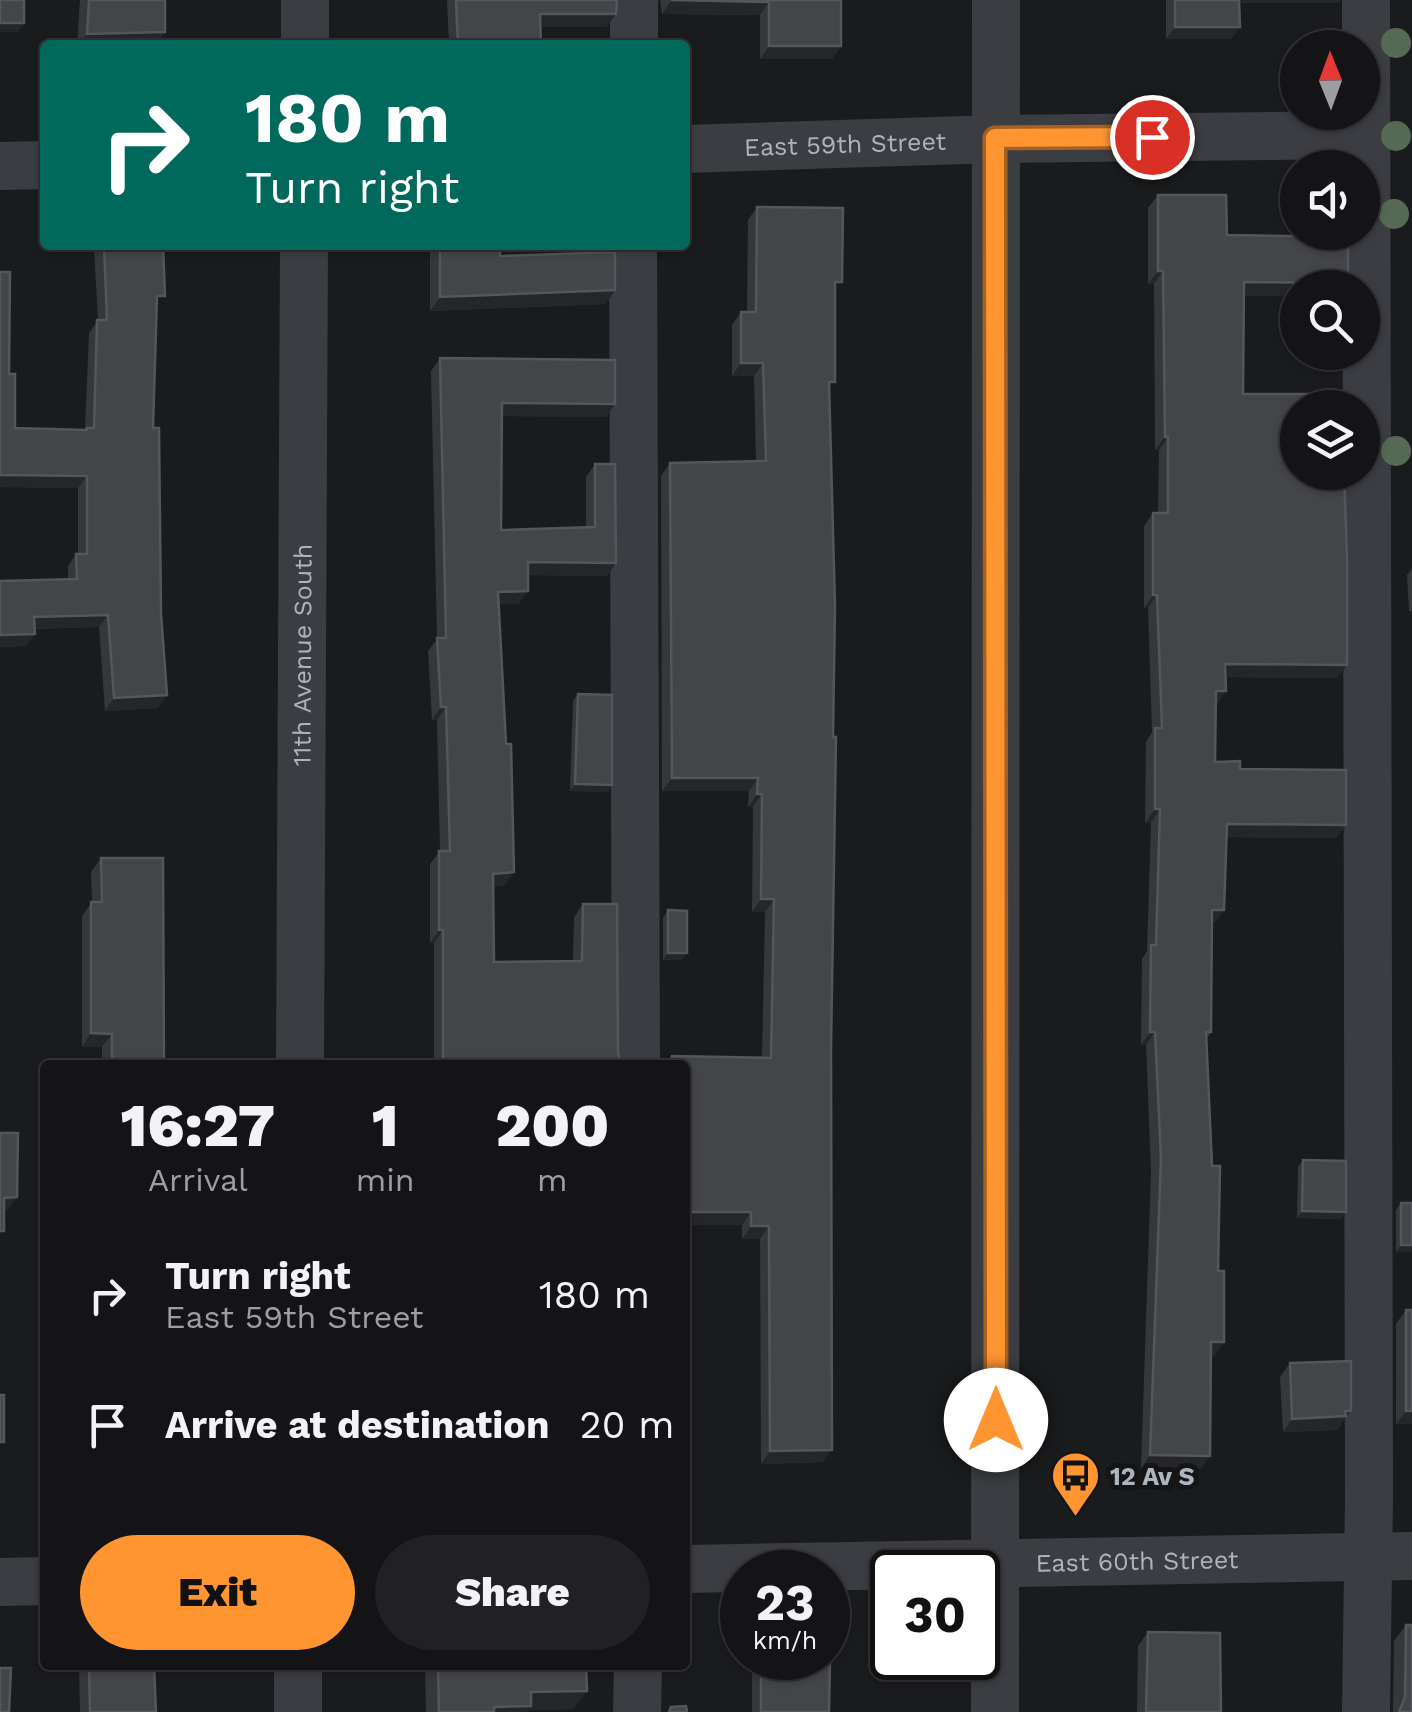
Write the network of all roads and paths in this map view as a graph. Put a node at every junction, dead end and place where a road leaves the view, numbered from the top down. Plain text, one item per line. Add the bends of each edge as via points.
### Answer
1 (305, 0) edge
2 (634, 0) edge
3 (996, 0) edge
4 (1366, 0) edge
5 (305, 40) edge
6 (634, 40) edge
7 (1366, 134) junction
8 (995, 138) junction
9 (690, 150) edge
10 (40, 165) edge
11 (0, 166) edge
12 (304, 250) edge
13 (633, 250) edge
14 (300, 1060) edge
15 (636, 1060) edge
16 (996, 1550) edge
17 (1390, 1556) edge
18 (1000, 1564) edge
19 (870, 1566) edge
20 (690, 1569) edge
21 (40, 1581) edge
22 (0, 1582) edge
23 (298, 1670) edge
24 (638, 1670) edge
25 (994, 1680) edge
26 (298, 1712) edge
27 (637, 1712) edge
28 (994, 1712) edge
29 (1366, 1712) edge

1 - 5 street
2 - 6 street
3 - 8 street
4 - 7 street
7 - 8 street, East 59th Street
7 - 17 street
8 - 9 street, East 59th Street
8 - 16 street
10 - 11 street
12 - 14 street, 11th Avenue South
13 - 15 street
17 - 18 street, East 60th Street
17 - 29 street
19 - 20 street, East 60th Street
21 - 22 street
23 - 26 street
24 - 27 street
25 - 28 street

